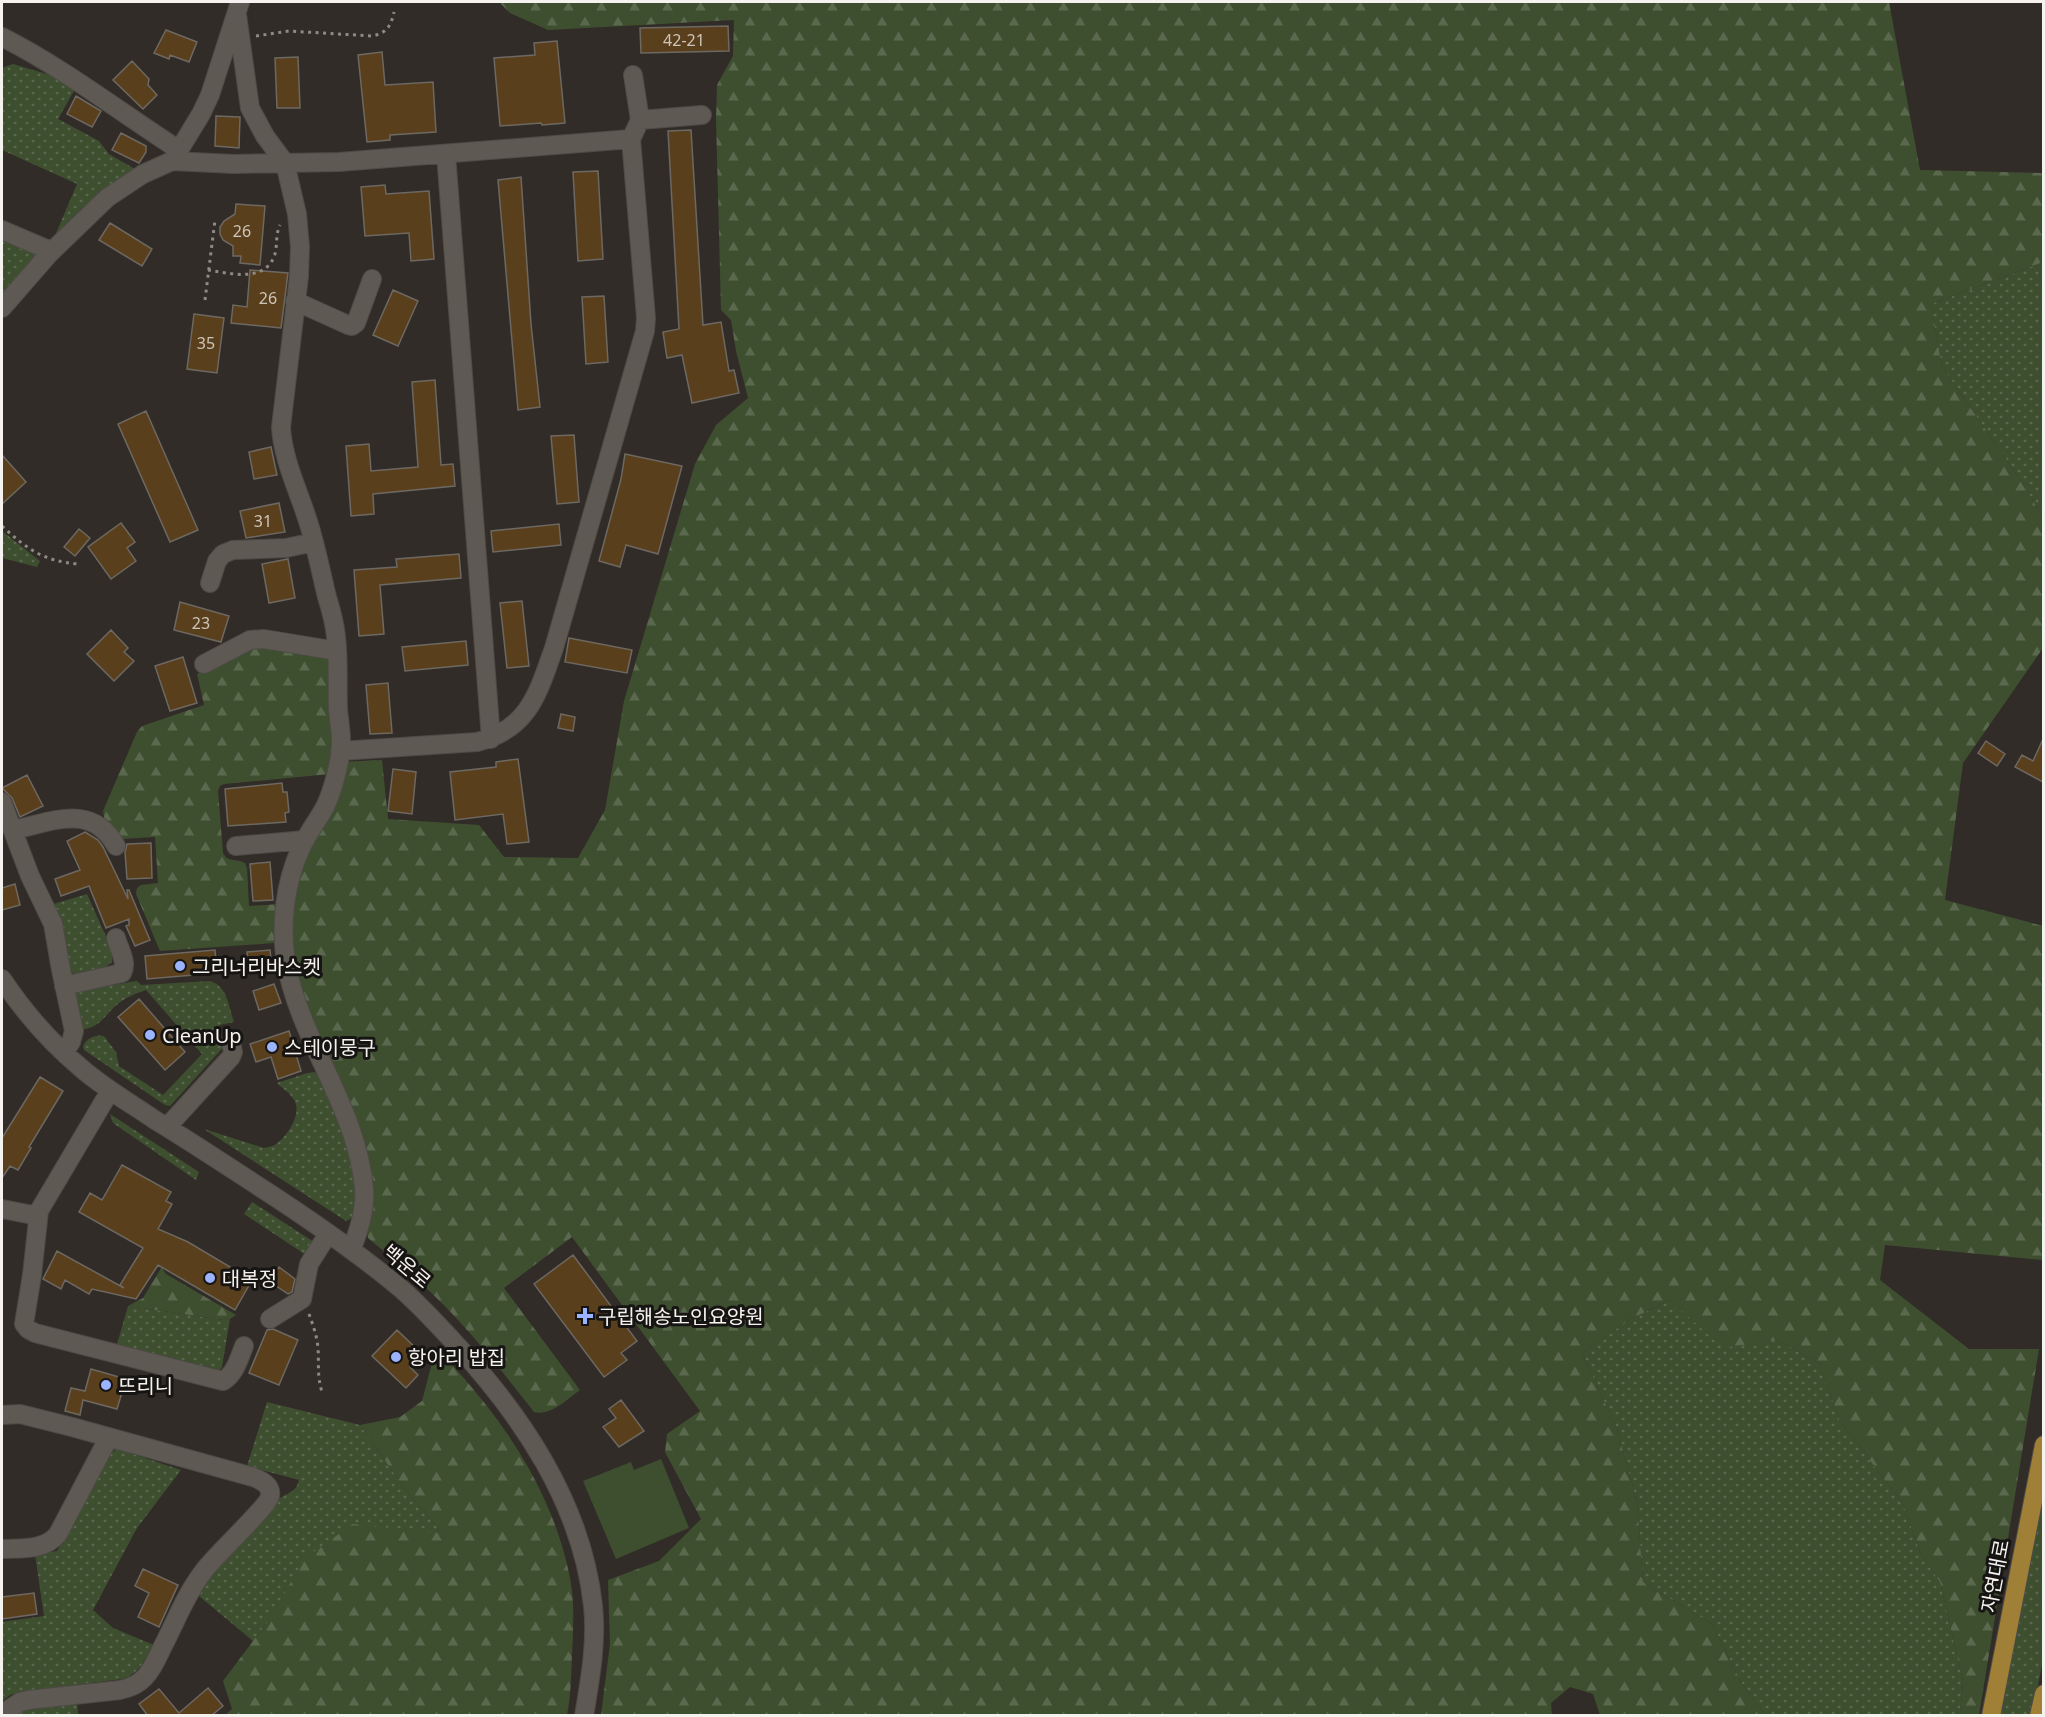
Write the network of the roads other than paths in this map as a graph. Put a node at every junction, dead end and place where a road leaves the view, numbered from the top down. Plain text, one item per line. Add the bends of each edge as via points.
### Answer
1 (238, 8) edge
2 (2, 37) edge
3 (633, 75) dead end
4 (702, 115) dead end
5 (640, 120) junction
6 (631, 139) junction
7 (446, 154) junction
8 (176, 155) junction
9 (285, 164) junction
10 (2, 230) edge
11 (51, 251) junction
12 (372, 279) dead end
13 (295, 300) junction
14 (2, 308) edge
15 (314, 542) junction
16 (210, 583) dead end
17 (337, 651) junction
18 (204, 664) dead end
19 (491, 739) junction
20 (340, 751) junction
21 (2, 802) edge
22 (13, 830) junction
23 (305, 840) junction
24 (116, 846) dead end
25 (236, 846) dead end
26 (116, 938) dead end
27 (2, 979) edge
28 (64, 986) junction
29 (231, 1043) dead end
30 (64, 1052) junction
31 (110, 1090) junction
32 (167, 1127) junction
33 (2, 1209) edge
34 (38, 1216) junction
35 (328, 1234) junction
36 (351, 1250) junction
37 (270, 1319) dead end
38 (244, 1346) dead end
39 (2, 1415) edge
40 (109, 1437) junction
41 (2043, 1445) edge
42 (2, 1550) edge
43 (2043, 1694) edge
44 (2, 1714) edge
45 (584, 1716) edge
46 (1991, 1716) edge
47 (2039, 1716) edge

1 - 8 street via 210,95
1 - 9 street via 249,108
2 - 8 street via 51,63
3 - 5 street
4 - 5 street
5 - 6 street
6 - 7 street
6 - 19 street via 646,318 643,342 540,686 518,722
7 - 9 street
7 - 19 street
8 - 9 street via 234,164
8 - 11 street via 107,198
9 - 13 street via 300,247
10 - 11 street
11 - 14 street
12 - 13 street via 352,326
13 - 15 street via 282,441
15 - 16 street via 286,548 233,550 217,561
15 - 17 street
17 - 18 street via 250,640
17 - 20 street
19 - 20 street
20 - 23 street via 333,789
21 - 22 street
22 - 24 street via 78,818 100,825
22 - 28 street via 53,924
23 - 25 street
23 - 36 street via 293,868 284,912 286,962 295,998 332,1081 358,1156 364,1190 362,1216
26 - 28 street via 125,967 122,973
27 - 30 street, 백운로 via 32,1020
28 - 30 street via 74,1031
29 - 32 street via 231,1057
30 - 31 street, 백운로
31 - 32 street, 백운로
31 - 34 street
32 - 35 street, 백운로
33 - 34 street
34 - 38 street via 24,1320 27,1329 223,1381 234,1371
35 - 36 street, 백운로
35 - 37 street via 309,1264 302,1299
36 - 45 street, 백운로 via 421,1307 470,1360 518,1421 549,1472 576,1534 590,1585 593,1641
39 - 40 street via 20,1414
40 - 42 street via 53,1541 37,1547
40 - 44 street via 260,1480 268,1487 270,1497 203,1571 157,1658 138,1683 120,1690 28,1700
41 - 46 main road, 자연대로
43 - 47 main road

